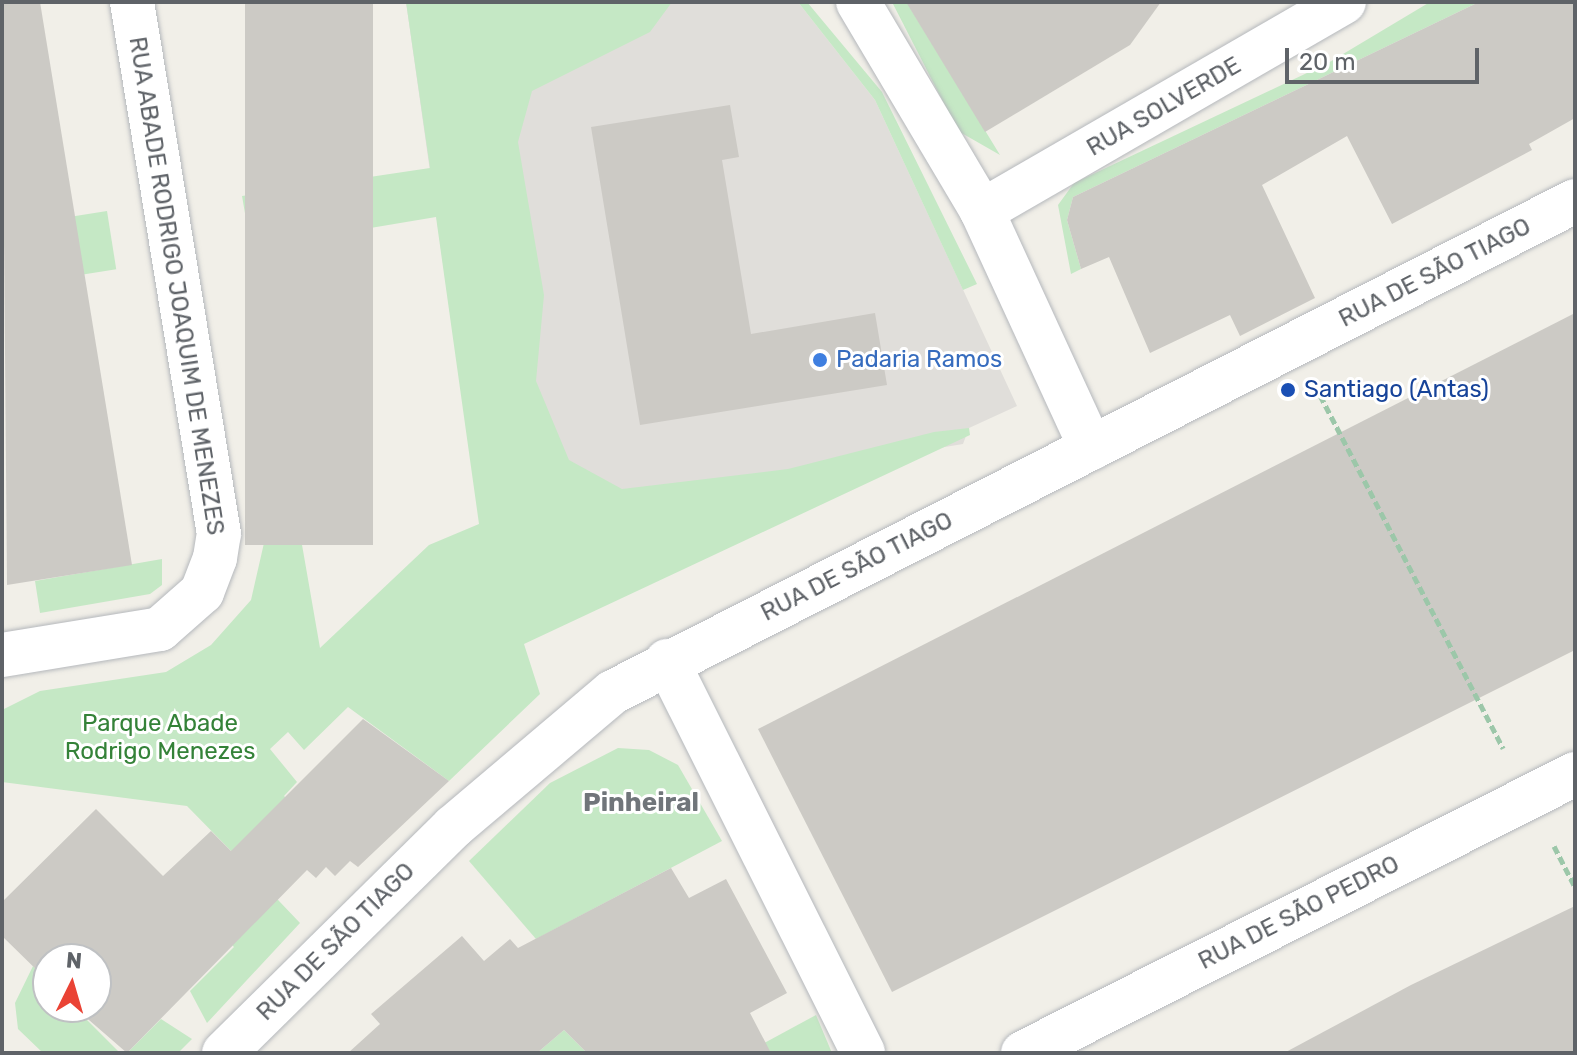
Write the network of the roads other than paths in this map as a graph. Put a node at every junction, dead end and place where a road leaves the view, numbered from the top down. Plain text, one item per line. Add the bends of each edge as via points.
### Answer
1 (132, 2) edge
2 (858, 2) edge
3 (1344, 2) edge
4 (1575, 201) edge
5 (982, 211) junction
6 (1091, 448) junction
7 (2, 655) edge
8 (667, 661) junction
9 (1575, 774) edge
10 (224, 1053) edge
11 (863, 1053) edge
12 (1023, 1053) edge

1 - 7 street, RUA ABADE RODRIGO JOAQUIM DE MENEZES via 219,534 215,558 202,592 160,629
2 - 5 street
3 - 5 street, RUA SOLVERDE
4 - 6 street, RUA DE SÃO TIAGO
5 - 6 street
6 - 8 street, RUA DE SÃO TIAGO
8 - 10 street, RUA DE SÃO TIAGO via 613,692 453,827
8 - 11 street
9 - 12 street, RUA DE SÃO PEDRO

